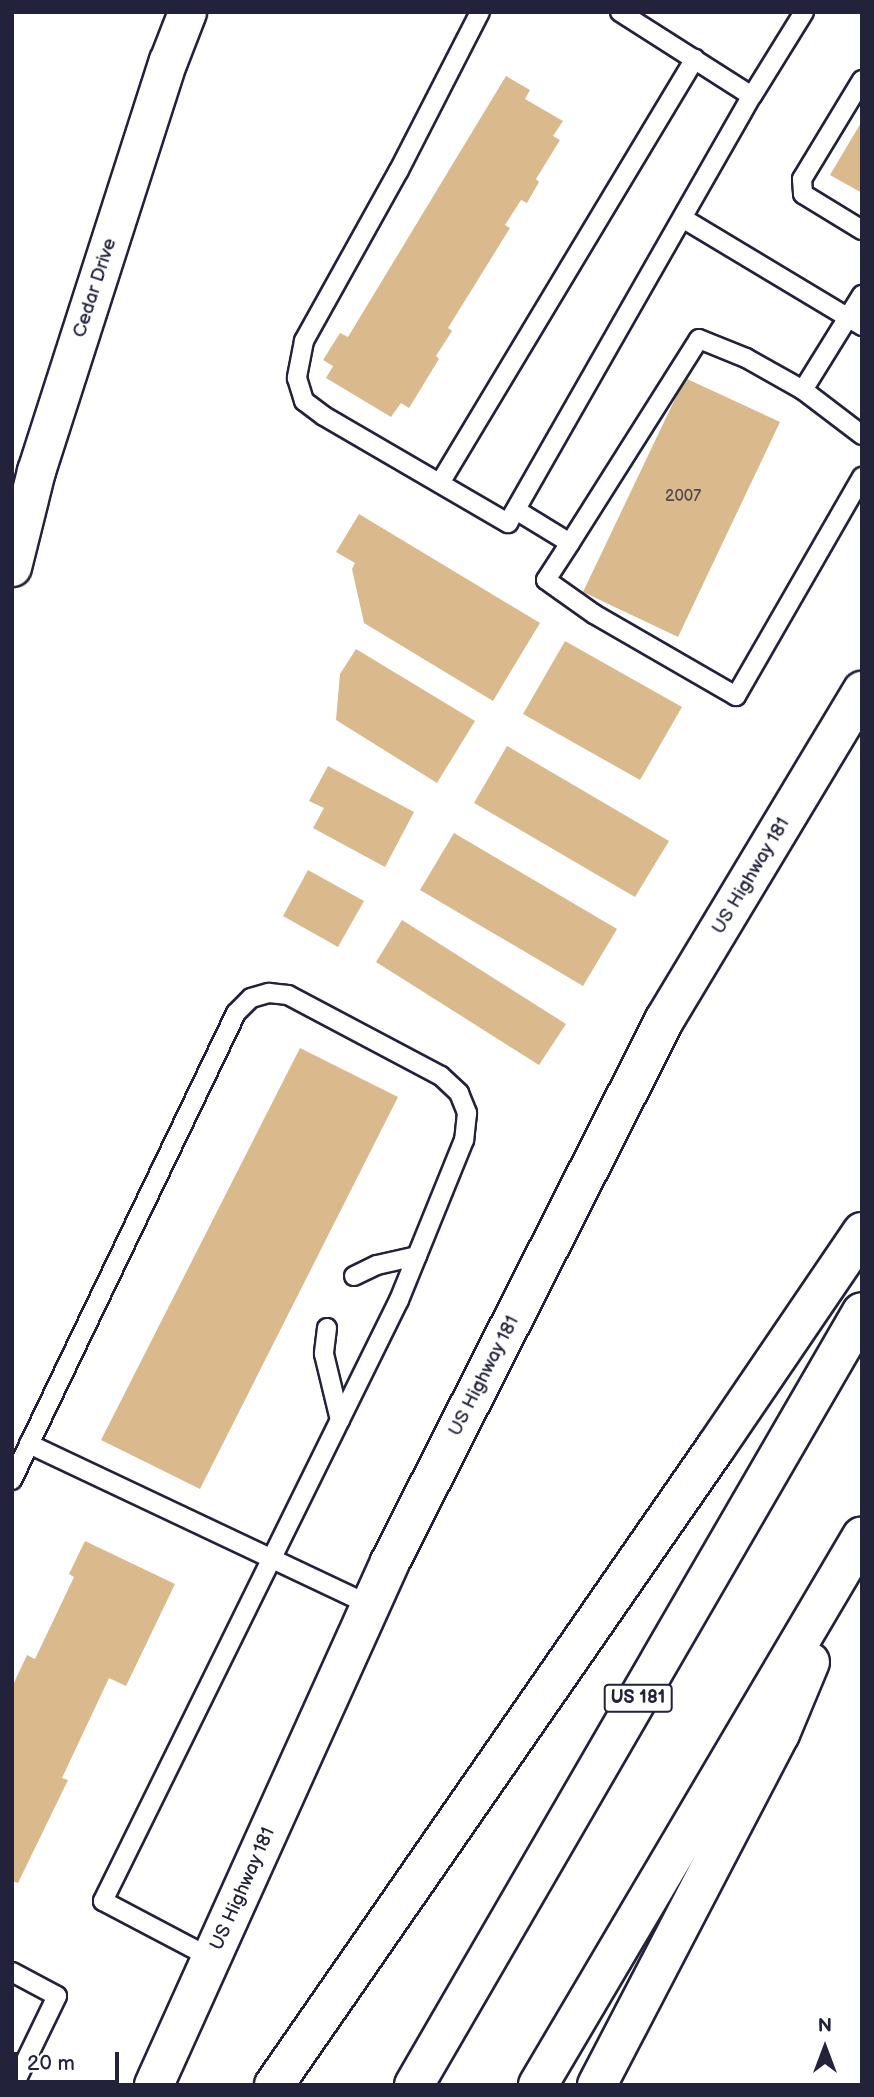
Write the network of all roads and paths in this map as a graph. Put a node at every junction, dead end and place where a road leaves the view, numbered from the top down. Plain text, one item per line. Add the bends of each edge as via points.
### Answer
1 (187, 12) edge
2 (481, 12) edge
3 (620, 12) edge
4 (804, 12) edge
5 (695, 59) junction
6 (862, 80) edge
7 (752, 96) junction
8 (684, 219) junction
9 (862, 230) edge
10 (862, 295) edge
11 (855, 322) edge
12 (803, 390) junction
13 (862, 435) edge
14 (862, 477) edge
15 (440, 483) junction
16 (516, 510) junction
17 (570, 542) junction
18 (12, 567) edge
19 (862, 691) edge
20 (862, 1232) edge
21 (417, 1256) junction
22 (354, 1276) dead end
23 (862, 1312) edge
24 (327, 1328) dead end
25 (340, 1420) junction
26 (29, 1444) junction
27 (12, 1480) edge
28 (862, 1537) edge
29 (271, 1559) junction
30 (370, 1605) junction
31 (211, 1958) junction
32 (12, 1972) edge
33 (14, 2085) edge
34 (154, 2085) edge
35 (274, 2085) edge
36 (414, 2085) edge
37 (538, 2085) edge
38 (597, 2085) edge

1 - 18 street, Cedar Drive via 36,471
2 - 15 lane via 304,341 296,378 304,401 324,416
3 - 5 lane
4 - 7 lane
5 - 7 lane
5 - 15 lane
6 - 9 lane via 802,179 803,194
7 - 8 lane
8 - 11 lane
8 - 16 lane
10 - 11 lane
11 - 12 lane
12 - 13 lane
12 - 17 lane via 746,358 699,339
14 - 17 lane via 736,696 594,614 546,580
15 - 16 lane via 508,523
16 - 17 lane
19 - 30 main road, US Highway 181 via 665,1019
20 - 35 main road
21 - 22 lane via 377,1265
21 - 25 lane
21 - 26 lane via 464,1140 467,1113 459,1093 441,1076 288,995 269,993 251,998 236,1013
23 - 36 main road, US 181
24 - 25 lane via 324,1354
25 - 29 lane
26 - 27 lane
26 - 29 lane
28 - 37 main road
28 - 38 main road via 780,1734
29 - 30 lane
29 - 31 lane via 103,1901
30 - 31 main road, US Highway 181
31 - 34 main road, US Highway 181
32 - 33 lane via 57,1996

